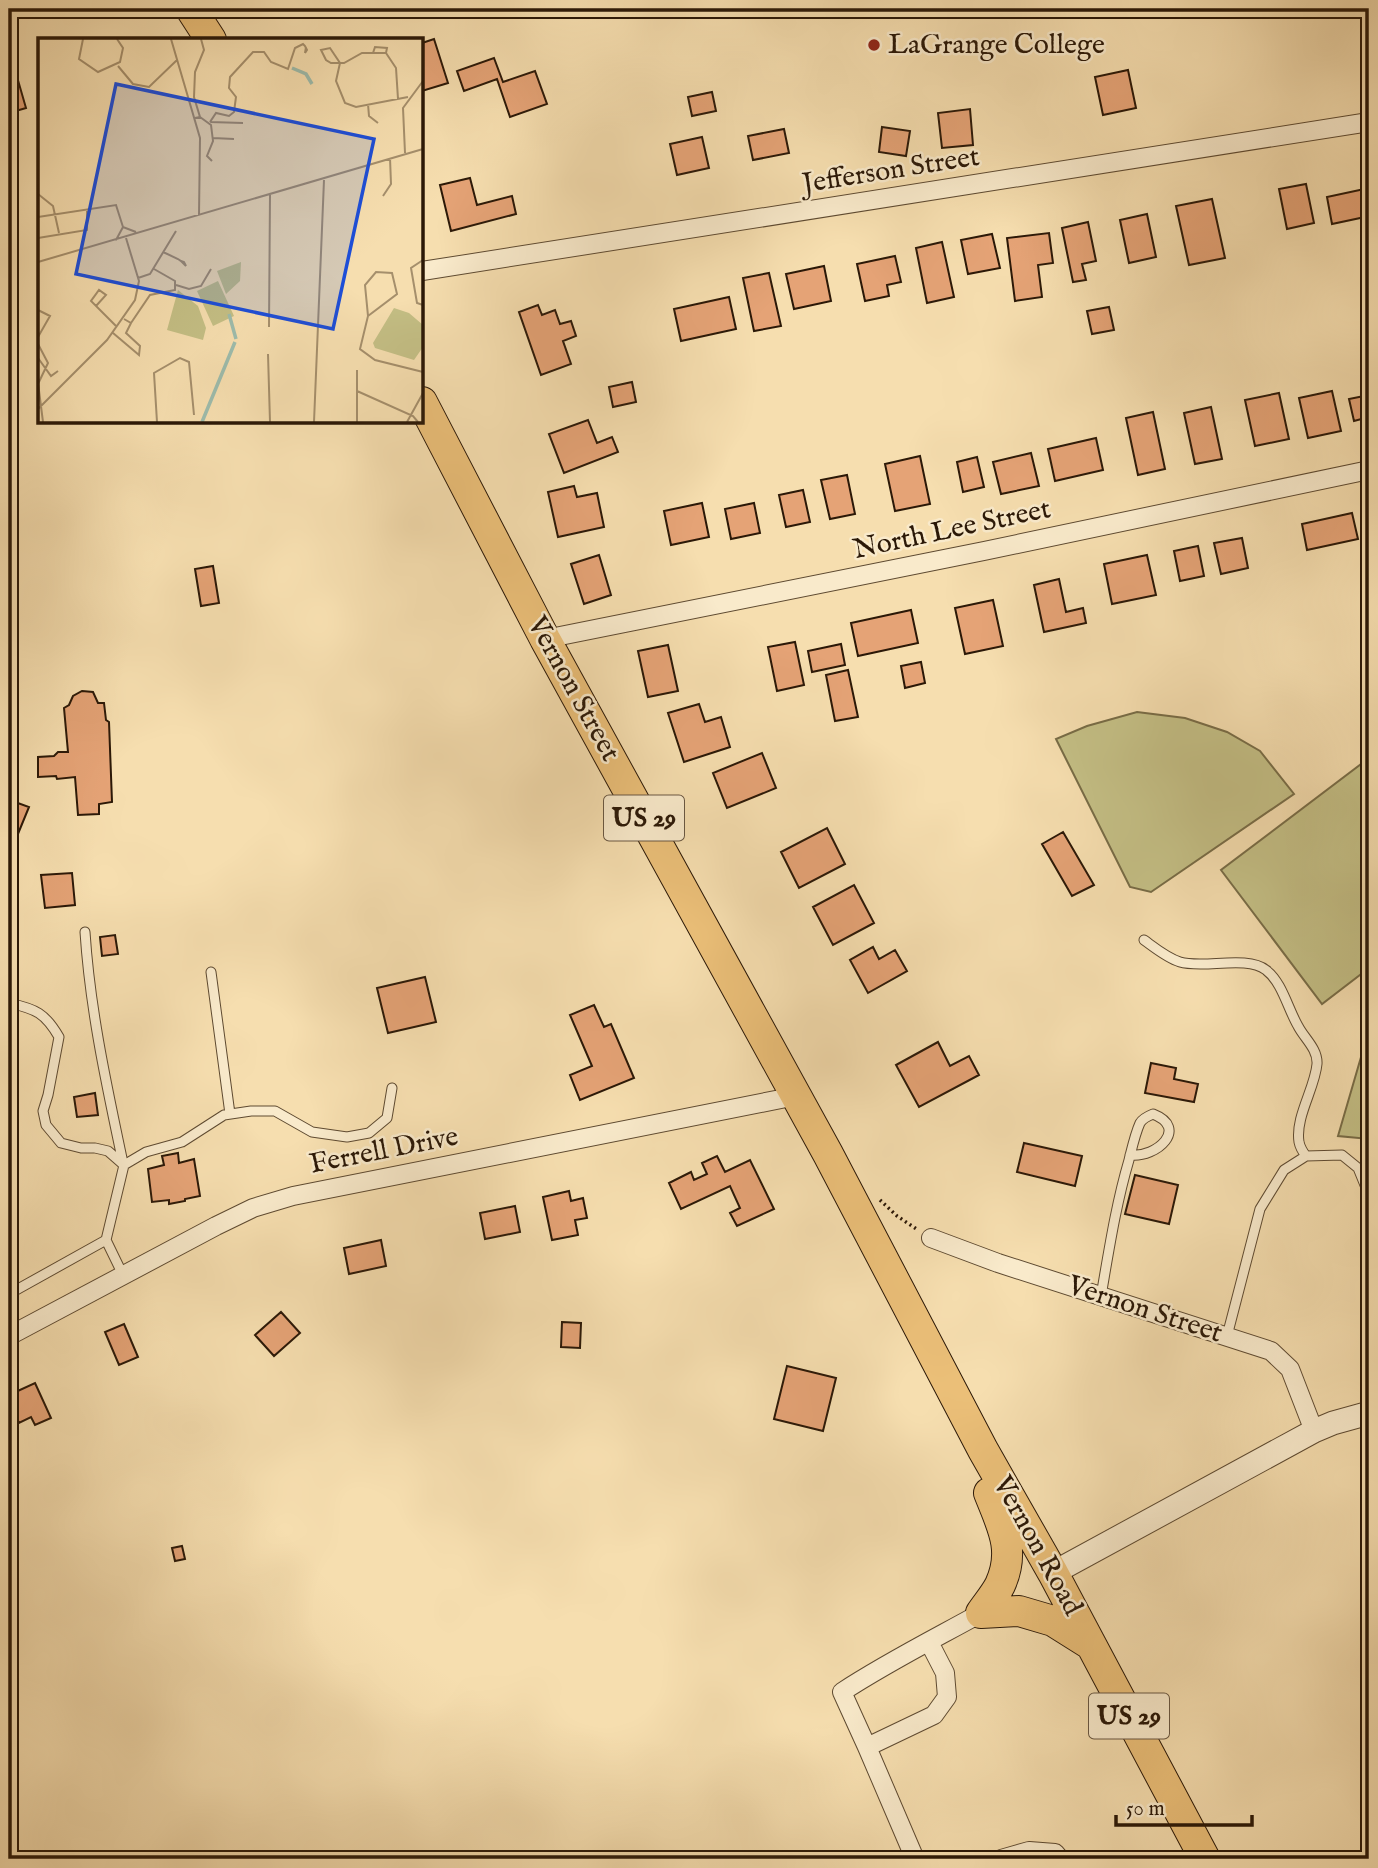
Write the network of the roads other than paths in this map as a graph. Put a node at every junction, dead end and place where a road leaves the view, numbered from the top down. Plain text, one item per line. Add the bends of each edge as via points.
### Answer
1 (191, 9) edge
2 (210, 38) edge
3 (1369, 122) edge
4 (424, 271) edge
5 (424, 406) edge
6 (1369, 470) edge
7 (545, 639) junction
8 (85, 932) dead end
9 (1144, 940) dead end
10 (211, 972) dead end
11 (9, 1003) edge
12 (392, 1088) dead end
13 (796, 1096) junction
14 (230, 1114) junction
15 (1130, 1155) junction
16 (1306, 1156) junction
17 (124, 1165) junction
18 (1369, 1195) edge
19 (870, 1232) joint
20 (931, 1238) dead end
21 (107, 1240) junction
22 (123, 1275) junction
23 (9, 1294) edge
24 (1101, 1296) junction
25 (9, 1336) edge
26 (1227, 1336) junction
27 (961, 1407) junction
28 (1369, 1413) edge
29 (1314, 1431) junction
30 (1053, 1573) junction
31 (981, 1613) junction
32 (929, 1642) junction
33 (1092, 1646) junction
34 (867, 1747) junction
35 (915, 1859) edge
36 (1001, 1859) edge
37 (1060, 1859) edge
38 (1205, 1859) edge

1 - 2 main road
3 - 4 street, Jefferson Street
5 - 7 main road, Vernon Street / US 29
6 - 7 street, North Lee Street
7 - 13 main road, Vernon Street / US 29
8 - 17 lane via 107,1090
9 - 16 lane via 1182,963 1247,963 1265,969 1275,981 1317,1062 1298,1129 1299,1145
10 - 14 lane
11 - 17 lane via 42,1014 59,1037 43,1111 46,1125 61,1143 108,1151
12 - 14 lane via 387,1118 369,1133 347,1137 312,1132 275,1111
13 - 19 main road, Vernon Street / US 29
13 - 22 street, Ferrell Drive via 293,1196 228,1220
14 - 17 lane via 182,1142 146,1152
15 - 15 lane via 1141,1121 1153,1114 1162,1118 1169,1132 1162,1145 1147,1155
15 - 24 lane
16 - 18 lane via 1342,1154 1358,1168
16 - 26 lane via 1284,1170 1260,1209
17 - 21 lane
19 - 27 main road, Vernon Road / US 29
20 - 24 street, Vernon Street
21 - 22 lane
21 - 23 lane
22 - 25 street, Ferrell Drive
24 - 26 street, Vernon Street
26 - 29 street, Vernon Street via 1271,1351 1290,1369
27 - 30 main road, Vernon Road / US 29
27 - 31 main road via 978,1469 1005,1531 1008,1557 999,1585
28 - 29 street
29 - 30 street
30 - 33 main road, Vernon Road / US 29
31 - 32 street
31 - 33 main road via 1018,1611 1042,1617
32 - 34 street via 945,1673 947,1697 934,1715
32 - 34 street via 842,1692
33 - 38 main road, Vernon Road / US 29
34 - 35 street
36 - 37 street via 1029,1851 1055,1853

